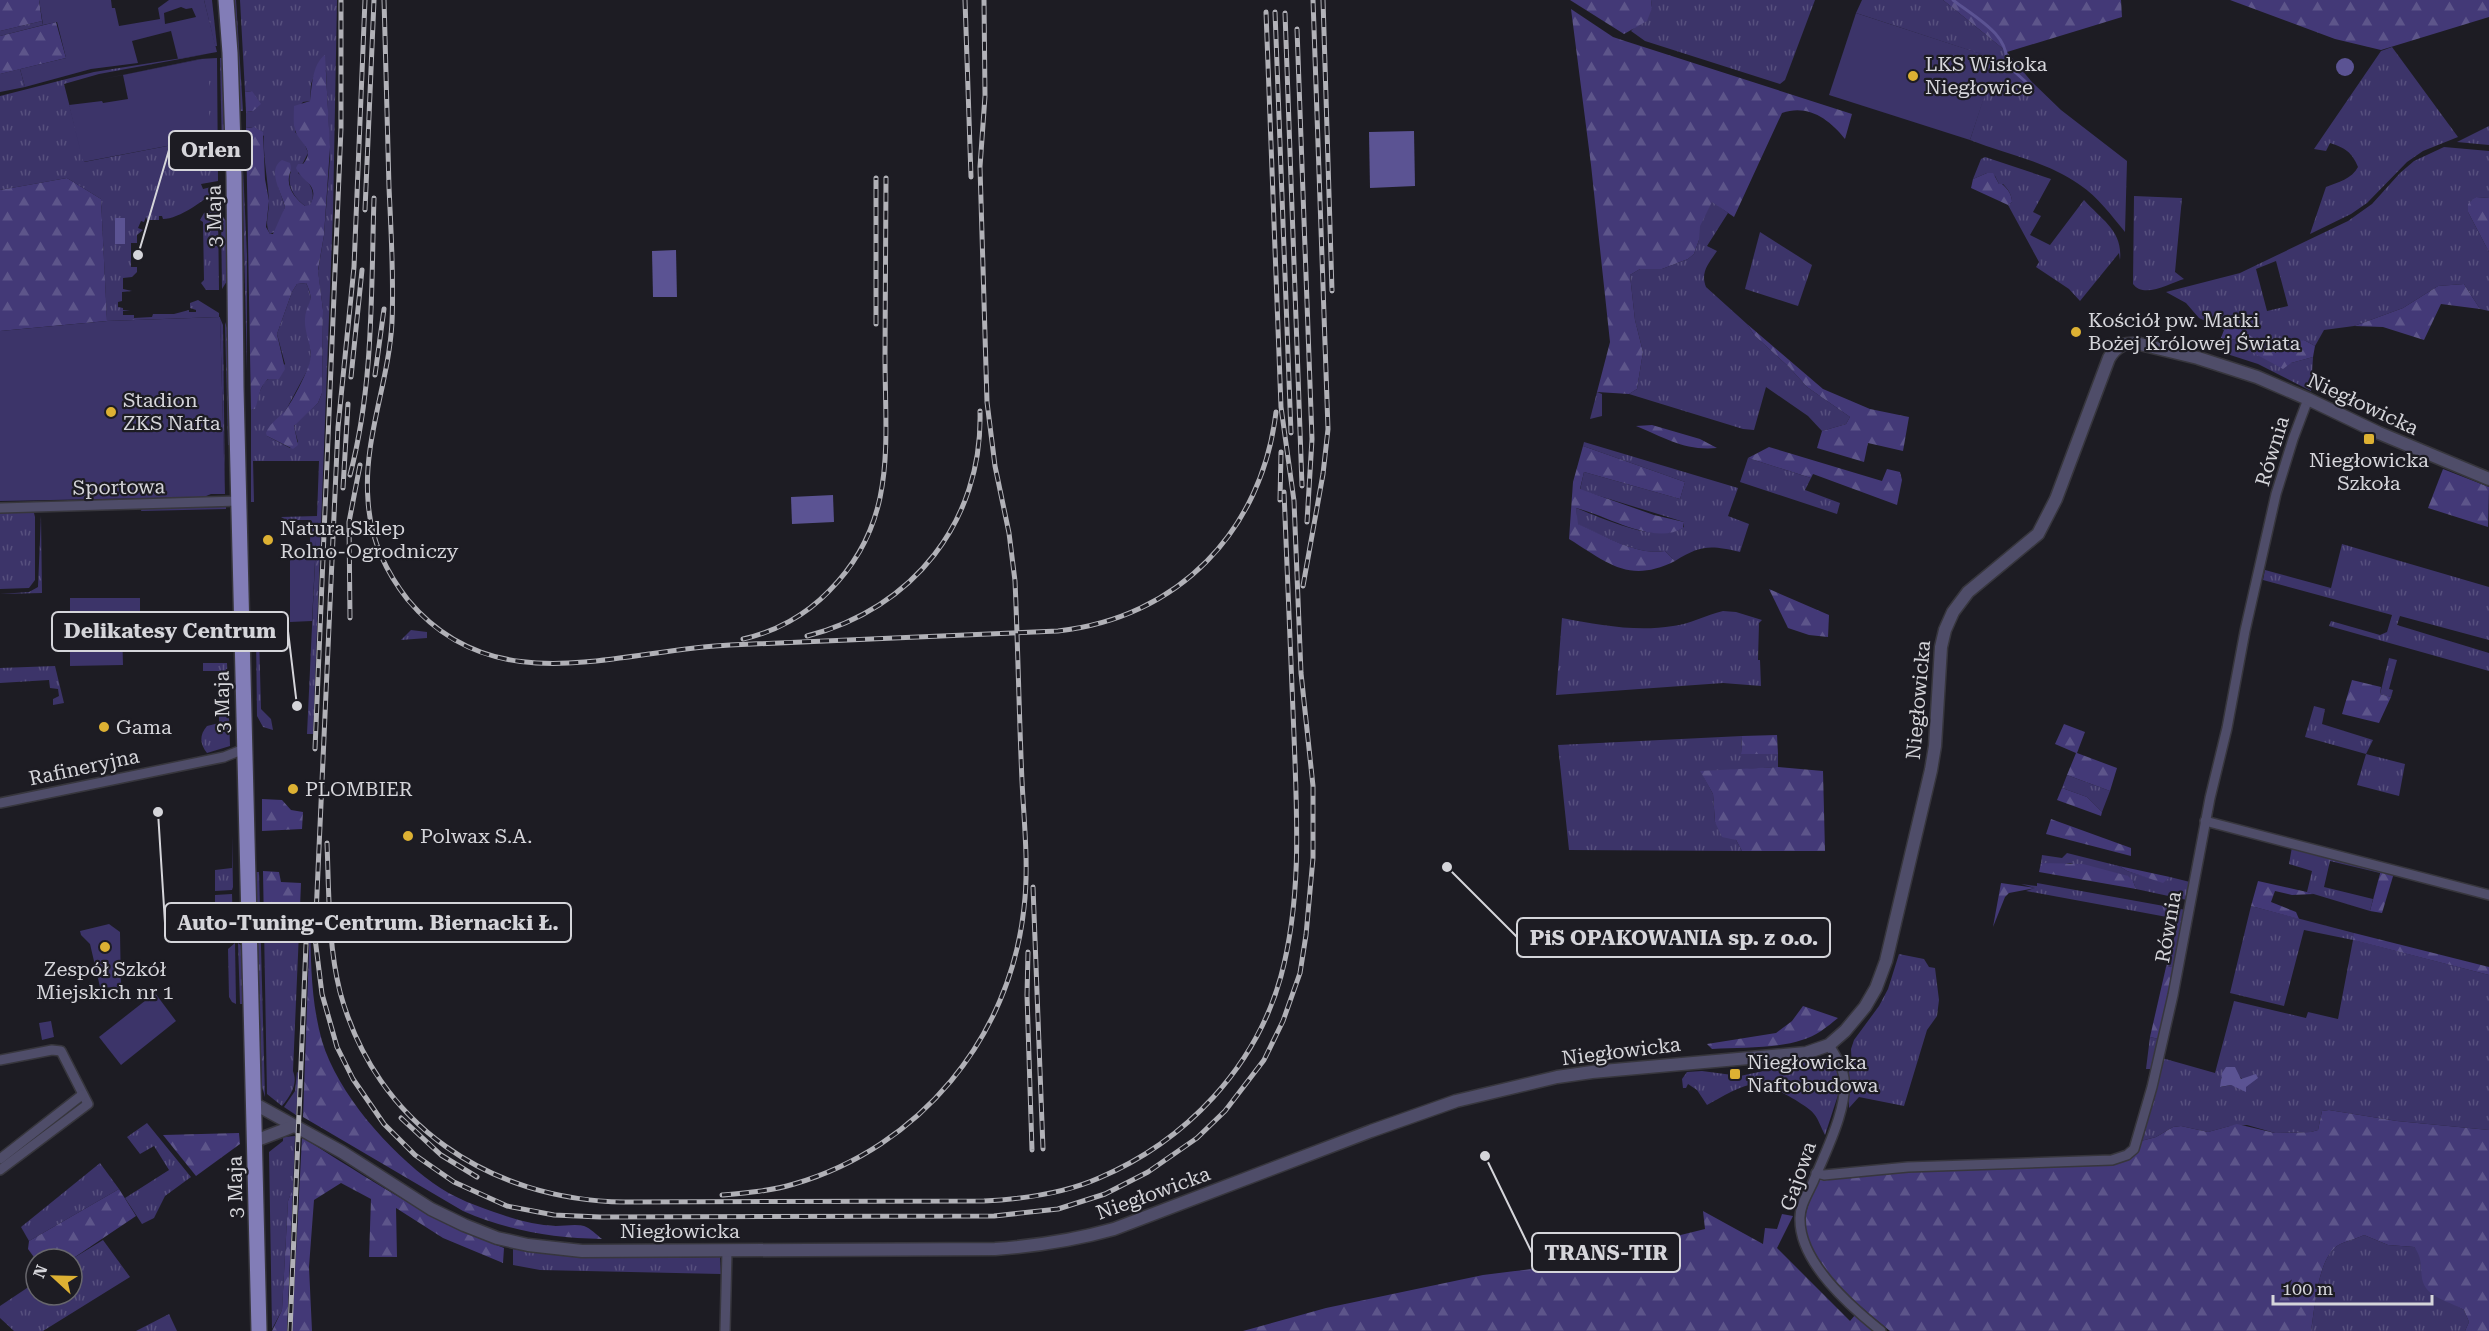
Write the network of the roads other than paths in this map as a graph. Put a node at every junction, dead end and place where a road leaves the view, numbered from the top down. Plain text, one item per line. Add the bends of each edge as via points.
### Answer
1 (226, 0) edge
2 (2308, 399) junction
3 (2489, 479) edge
4 (239, 501) junction
5 (0, 508) edge
6 (244, 749) junction
7 (0, 803) edge
8 (2205, 821) junction
9 (2489, 895) edge
10 (1828, 1045) junction
11 (0, 1060) edge
12 (82, 1095) junction
13 (255, 1104) junction
14 (294, 1126) junction
15 (255, 1141) junction
16 (0, 1159) edge
17 (0, 1170) edge
18 (1816, 1173) junction
19 (727, 1251) junction
20 (258, 1331) edge
21 (726, 1331) edge
22 (1881, 1331) edge

1 - 4 main road, 3 Maja via 234,177
2 - 3 street, Niegłowicka via 2379,434
2 - 8 street, Równia via 2276,494
2 - 10 street, Niegłowicka via 2233,368 2140,344 2122,344 2112,351 2056,499 2038,534 1968,592 1945,630 1931,770 1886,961 1865,1007
4 - 5 street, Sportowa
4 - 6 main road, 3 Maja
6 - 7 street, Rafineryjna via 224,757
6 - 13 main road, 3 Maja
8 - 9 street
8 - 18 street, Równia via 2173,995 2139,1136 2131,1153 2112,1160
10 - 18 street, Gajowa via 1843,1071 1844,1094
10 - 19 street, Niegłowicka via 1778,1057 1557,1077 1456,1101 1079,1239 995,1249
11 - 12 street via 61,1051
12 - 16 street
12 - 17 street via 88,1104
13 - 14 street, Niegłowicka
13 - 15 main road, 3 Maja
14 - 15 street
14 - 19 street, Niegłowicka via 431,1209 497,1238 582,1251
15 - 20 main road, 3 Maja
18 - 22 street, Gajowa via 1800,1215 1805,1245 1818,1268 1840,1293
19 - 21 street

